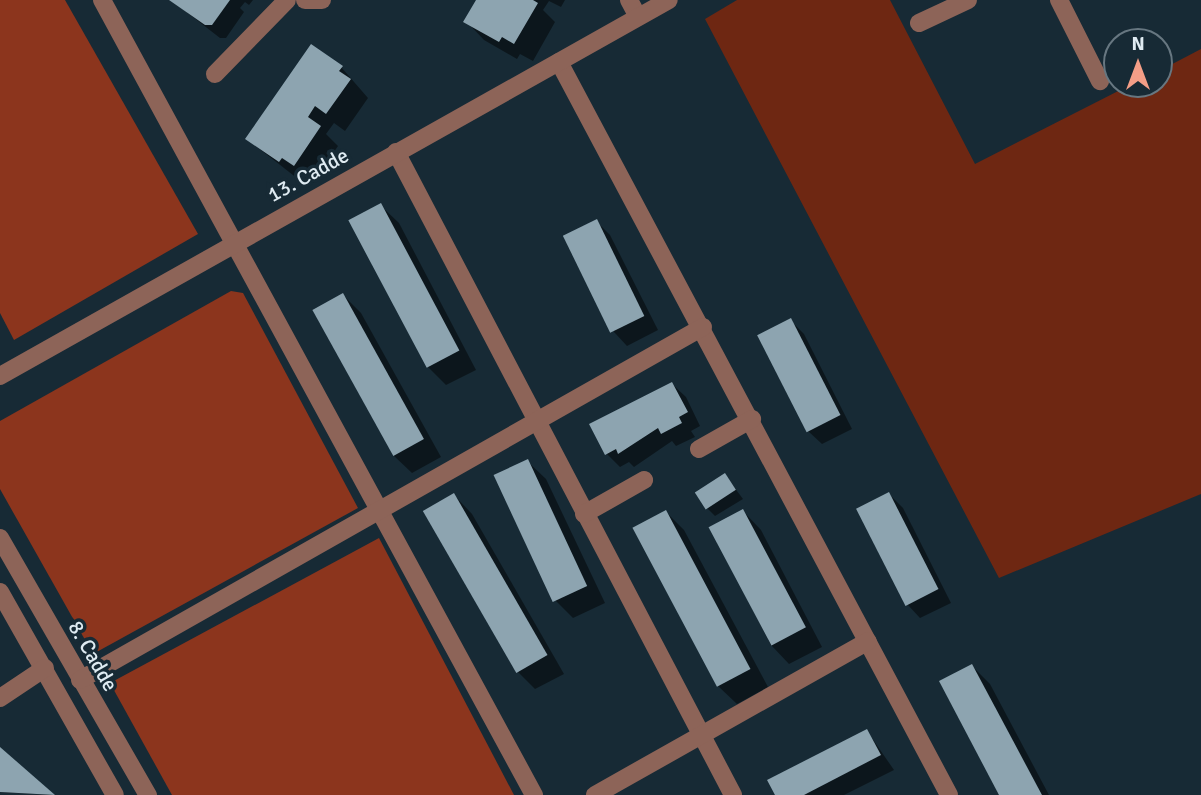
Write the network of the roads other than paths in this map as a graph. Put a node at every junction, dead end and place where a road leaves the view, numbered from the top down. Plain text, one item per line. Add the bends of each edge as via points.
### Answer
1 (102, 0) edge
2 (287, 0) edge
3 (305, 0) edge
4 (322, 0) edge
5 (629, 0) edge
6 (669, 0) edge
7 (968, 0) edge
8 (1059, 0) edge
9 (638, 17) junction
10 (919, 23) dead end
11 (559, 62) junction
12 (215, 74) dead end
13 (1100, 80) dead end
14 (397, 152) junction
15 (233, 243) junction
16 (703, 327) junction
17 (0, 376) edge
18 (752, 419) junction
19 (534, 421) junction
20 (699, 449) dead end
21 (644, 480) dead end
22 (379, 510) junction
23 (584, 514) junction
24 (0, 538) edge
25 (0, 592) edge
26 (868, 640) junction
27 (45, 668) junction
28 (80, 680) junction
29 (0, 698) edge
30 (702, 737) junction
31 (115, 795) edge
32 (148, 795) edge
33 (534, 795) edge
34 (595, 795) edge
35 (733, 795) edge
36 (949, 795) edge

1 - 15 street
2 - 12 street
3 - 4 street
5 - 9 street
6 - 9 street, 13. Cadde
7 - 10 street
8 - 13 street
9 - 11 street, 13. Cadde
11 - 14 street, 13. Cadde
11 - 16 street
14 - 15 street, 13. Cadde
14 - 19 street
15 - 17 street, 13. Cadde
15 - 22 street
16 - 18 street
16 - 19 street
18 - 20 street
18 - 26 street
19 - 22 street
19 - 23 street
21 - 23 street
22 - 28 street
22 - 33 street
23 - 30 street
24 - 28 street, 8. Cadde
25 - 27 street
26 - 30 street
26 - 36 street
27 - 29 street
27 - 31 street
28 - 32 street, 8. Cadde
30 - 34 street
30 - 35 street

